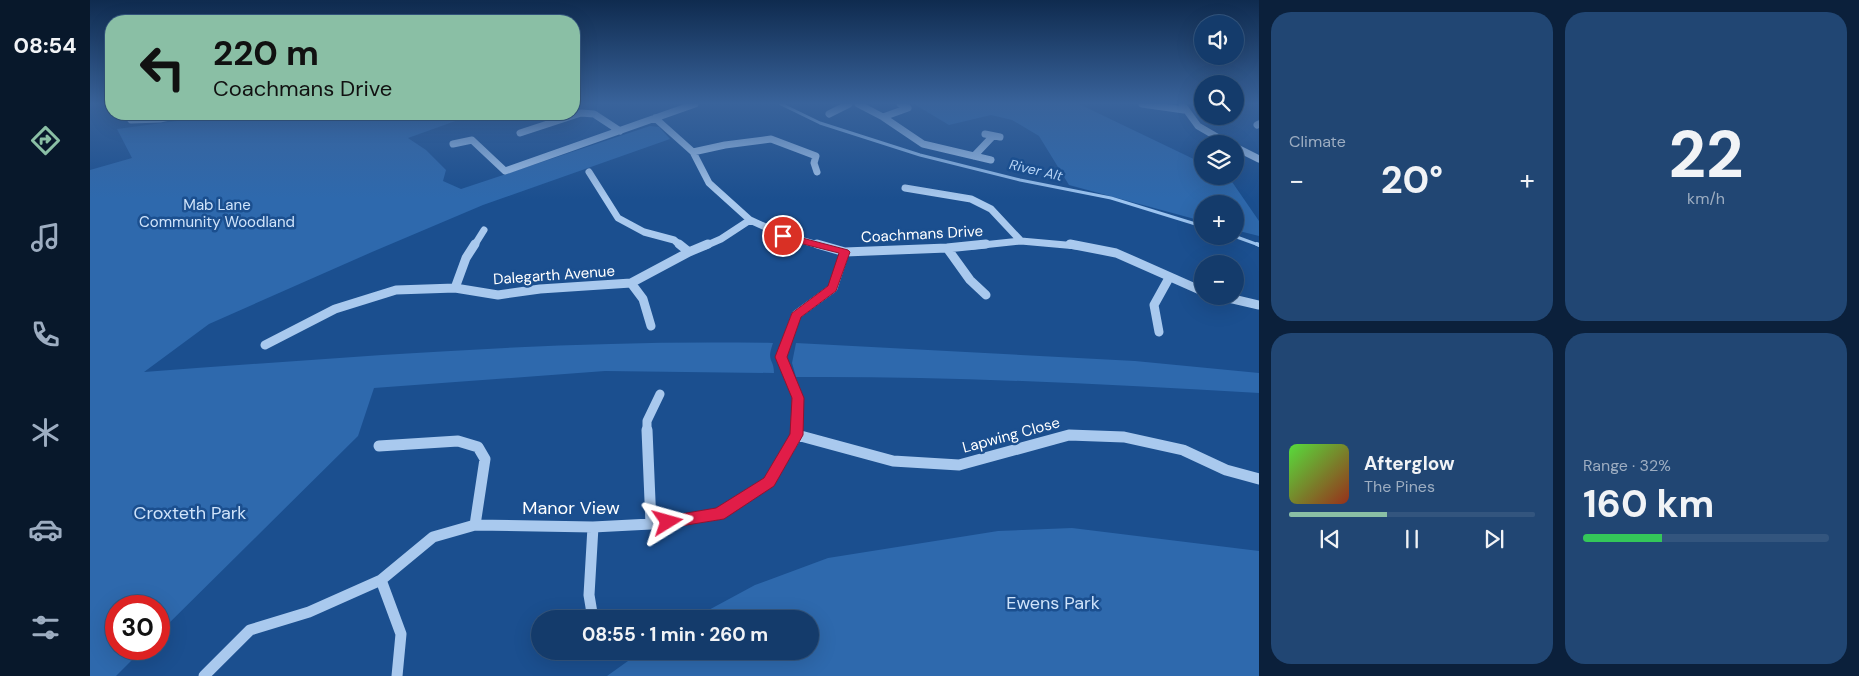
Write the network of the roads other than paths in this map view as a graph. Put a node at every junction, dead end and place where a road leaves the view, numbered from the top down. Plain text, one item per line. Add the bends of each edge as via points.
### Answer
1 (608, 136) edge
2 (675, 136) edge
3 (910, 136) edge
4 (994, 136) edge
5 (454, 144) dead end
6 (1244, 151) edge
7 (693, 152) junction
8 (974, 156) junction
9 (1259, 158) edge
10 (991, 160) dead end
11 (590, 172) dead end
12 (816, 172) dead end
13 (905, 188) dead end
14 (750, 220) junction
15 (484, 230) dead end
16 (1021, 241) junction
17 (947, 248) junction
18 (689, 252) junction
19 (845, 252) junction
20 (1169, 278) junction
21 (632, 283) junction
22 (454, 288) junction
23 (1194, 288) edge
24 (986, 295) dead end
25 (1244, 302) edge
26 (1259, 305) edge
27 (651, 326) dead end
28 (1159, 332) dead end
29 (265, 345) dead end
30 (660, 394) dead end
31 (797, 435) junction
32 (379, 446) dead end
33 (1259, 479) edge
34 (651, 524) junction
35 (475, 525) junction
36 (593, 527) junction
37 (381, 580) junction
38 (592, 610) edge
39 (204, 676) edge
40 (397, 676) edge

1 - 5 street via 505,170 472,140
2 - 7 street, Coachmans Drive
3 - 8 street via 923,144
4 - 8 street via 997,136 990,143 976,150
6 - 9 street
7 - 12 street via 771,140 816,156
7 - 14 street, Coachmans Drive via 709,183
8 - 10 street
11 - 18 street via 618,218 644,232 674,240
13 - 16 street via 971,199 991,208
14 - 18 street, Dalegarth Avenue
14 - 19 street, Coachmans Drive via 783,236
15 - 22 street via 466,258
16 - 17 street, Coachmans Drive
16 - 20 street, Coachmans Drive via 1063,242 1116,253
17 - 19 street, Coachmans Drive
17 - 24 street via 970,280
18 - 21 street, Dalegarth Avenue
19 - 31 street, Manor View via 833,288 796,315 781,357 798,398
20 - 23 street, Coachmans Drive
20 - 28 street via 1154,305
21 - 22 street, Dalegarth Avenue via 498,295
21 - 27 street via 643,299
22 - 29 street, Dalegarth Avenue via 396,290 335,309
25 - 26 street
30 - 34 street via 647,421
31 - 33 street, Lapwing Close via 893,461 959,465 1069,434 1124,437 1183,450 1226,470
31 - 34 street, Manor View via 769,482 719,514
32 - 35 street via 458,441 478,447 486,460
34 - 36 street, Manor View
35 - 36 street, Manor View
35 - 37 street, Manor View via 433,537
36 - 38 street via 589,595
37 - 39 street, Manor View via 309,612 250,630
37 - 40 street via 401,634

